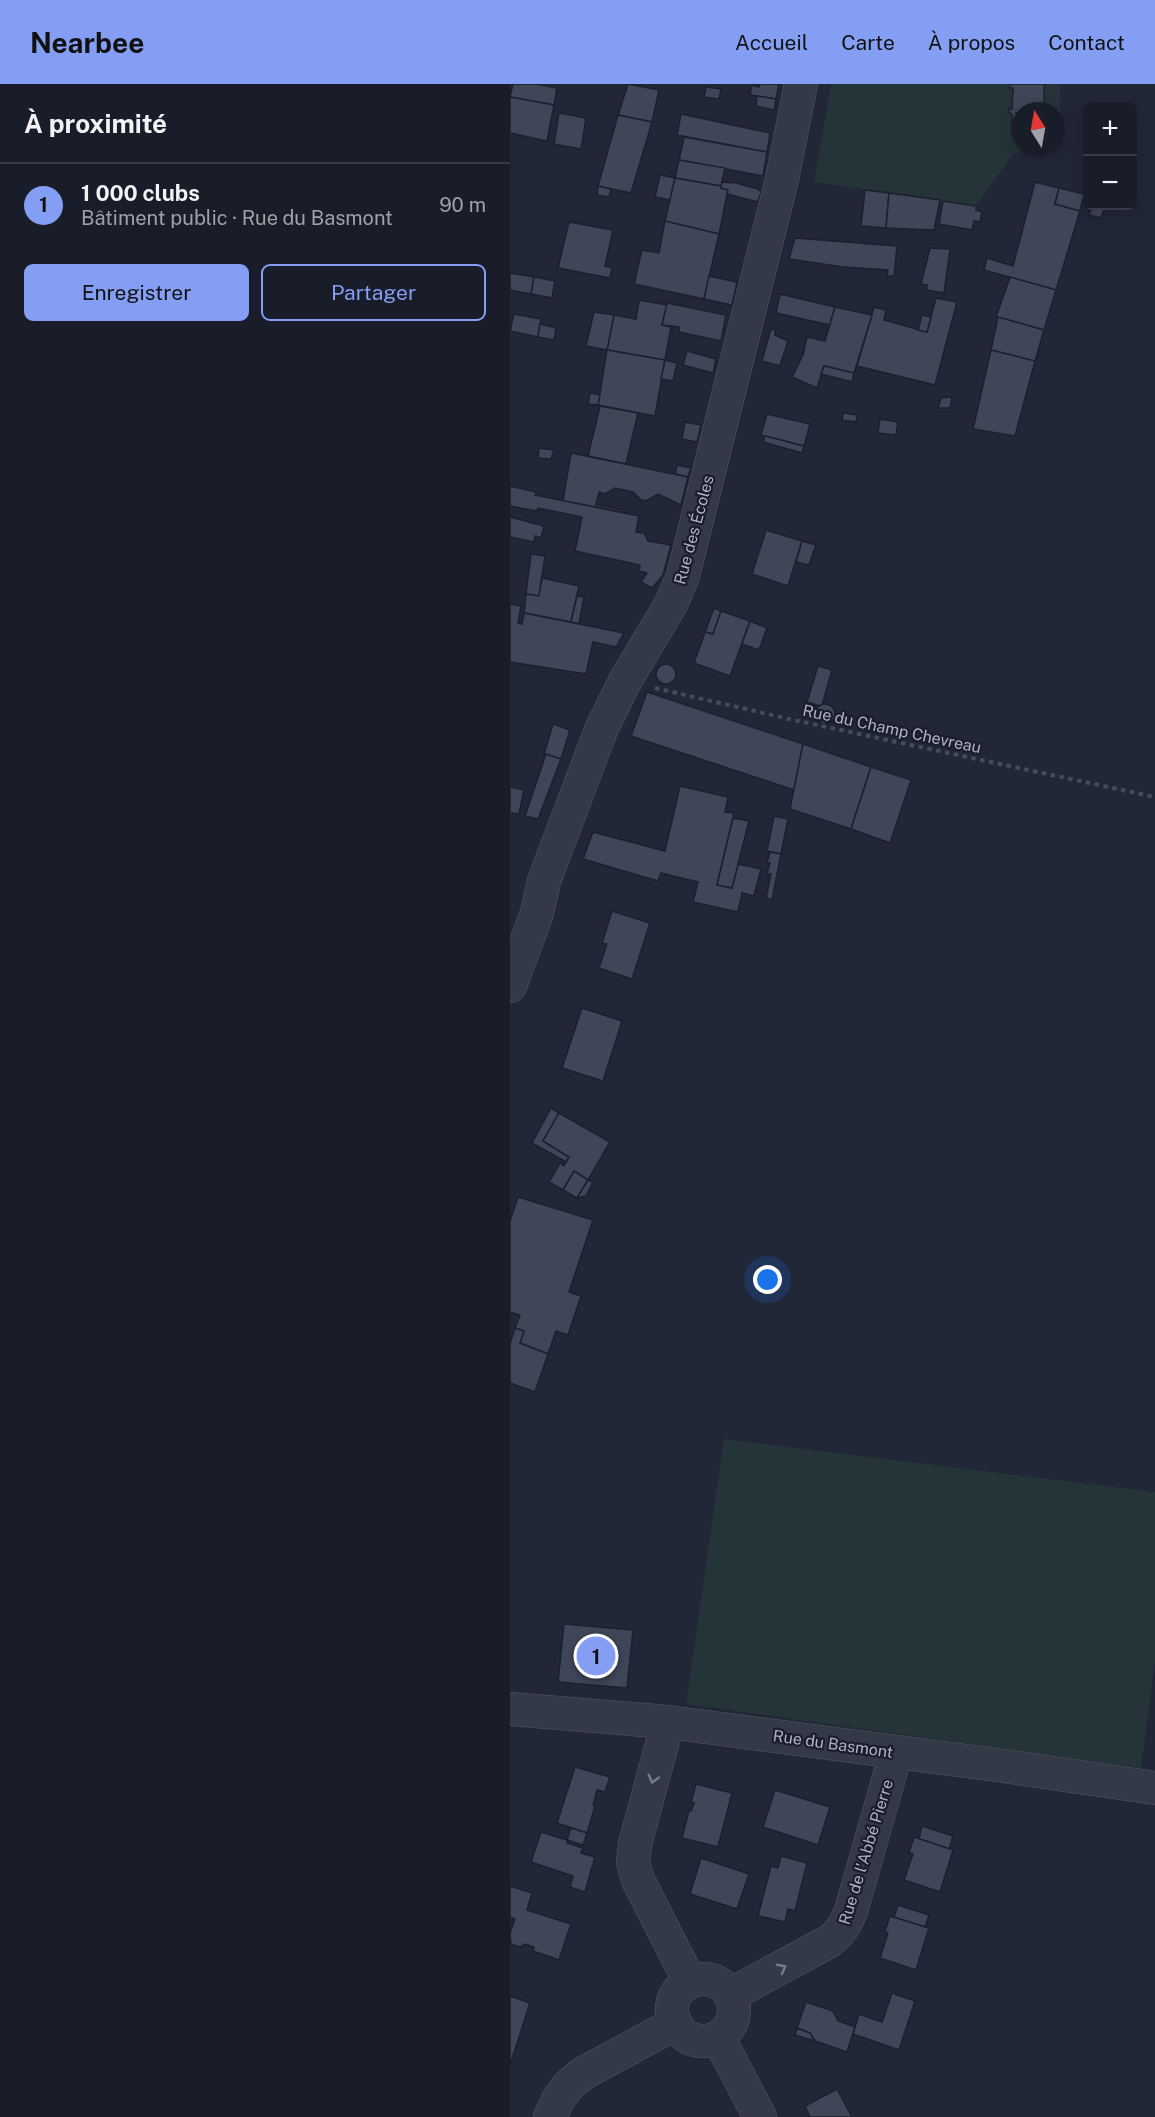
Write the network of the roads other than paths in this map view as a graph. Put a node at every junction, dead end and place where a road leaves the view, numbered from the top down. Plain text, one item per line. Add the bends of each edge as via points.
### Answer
1 (801, 84) edge
2 (519, 940) edge
3 (510, 987) edge
4 (510, 1709) edge
5 (668, 1722) junction
6 (896, 1753) junction
7 (1155, 1788) edge
8 (690, 1982) junction
9 (730, 1995) junction
10 (676, 2023) junction
11 (718, 2037) junction
12 (550, 2117) edge
13 (760, 2117) edge

1 - 2 street, Rue des Écoles via 782,179 683,576 672,604 625,681 601,730 544,882 537,914
2 - 3 street, Rue des Écoles
4 - 5 street, Rue du Basmont
5 - 6 street, Rue du Basmont
5 -> 8 street via 633,1862 638,1880
6 - 7 street, Rue du Basmont
9 -> 6 street, Rue de l'Abbé Pierre via 828,1942 845,1926
8 - 9 street via 712,1980
8 - 10 street via 675,1996 672,2007
9 - 11 street via 735,2008 733,2018
10 - 11 street via 695,2040
10 - 12 street via 582,2074 559,2097
11 - 13 street

